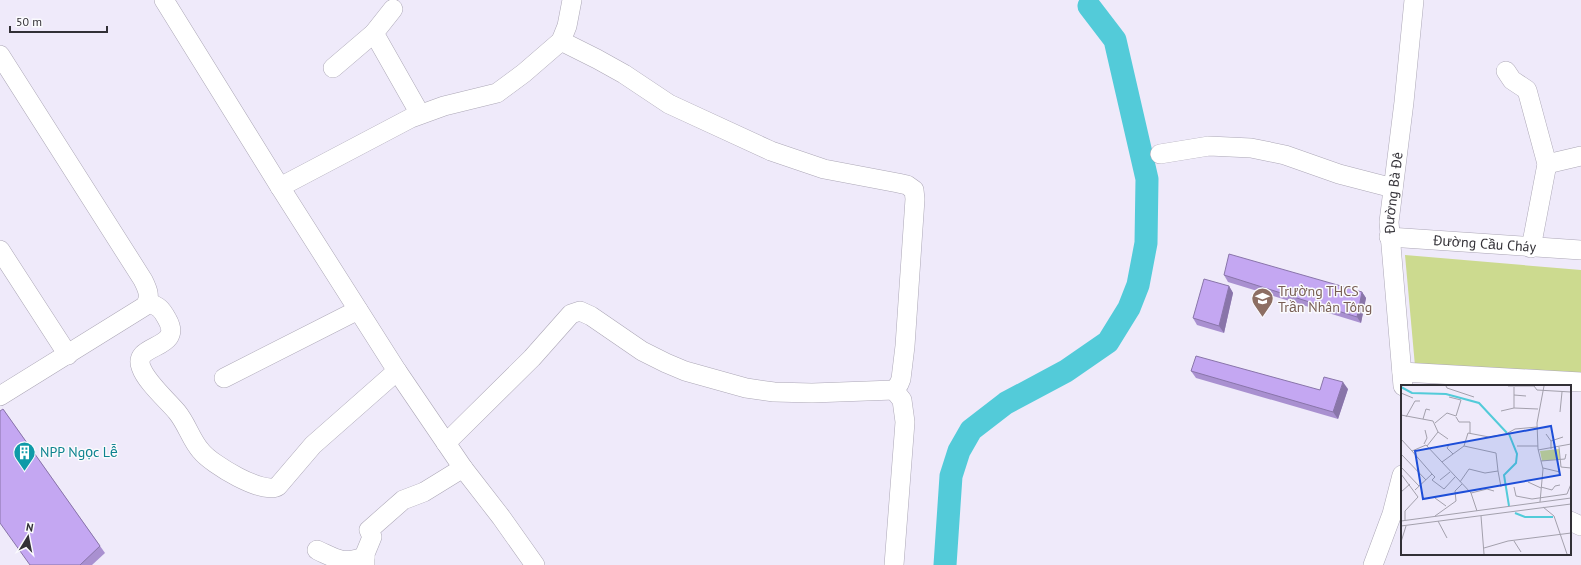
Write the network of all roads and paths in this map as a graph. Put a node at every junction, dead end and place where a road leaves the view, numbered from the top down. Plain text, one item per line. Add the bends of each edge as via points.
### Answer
1 (164, 0) edge
2 (572, 0) edge
3 (1414, 0) edge
4 (393, 9) dead end
5 (374, 33) junction
6 (561, 41) junction
7 (0, 55) edge
8 (333, 68) dead end
9 (1506, 70) dead end
10 (420, 114) junction
11 (1160, 154) dead end
12 (1581, 156) edge
13 (1547, 164) junction
14 (280, 187) junction
15 (1393, 188) junction
16 (1390, 238) junction
17 (1530, 248) junction
18 (0, 250) edge
19 (1581, 250) edge
20 (148, 302) junction
21 (358, 310) junction
22 (68, 355) junction
23 (396, 371) junction
24 (224, 378) dead end
25 (1402, 379) edge
26 (1581, 382) edge
27 (894, 390) junction
28 (0, 396) edge
29 (446, 443) junction
30 (463, 468) junction
31 (1401, 479) edge
32 (1571, 521) edge
33 (1581, 526) edge
34 (317, 550) dead end
35 (365, 561) edge
36 (535, 565) edge
37 (894, 565) edge
38 (1373, 565) edge

1 - 14 street
2 - 6 street
3 - 15 street, Đường Bà Đê
4 - 5 street
5 - 8 street
5 - 10 street
6 - 10 street via 497,93
6 - 27 street via 628,76 669,104 771,151 812,166 907,185 914,190 905,346 901,379
7 - 20 street via 143,280 148,290
9 - 13 street via 1512,80 1527,90
10 - 14 street
11 - 15 street via 1209,146 1251,148 1285,154 1339,174
12 - 13 street
13 - 17 street
14 - 21 street
15 - 16 street, Đường Bà Đê
16 - 17 street, Đường Cầu Cháy
16 - 25 street, Đường Bà Đê
17 - 19 street, Đường Cầu Cháy
18 - 22 street
20 - 22 street
20 - 23 street via 161,309 172,332 168,339 144,353 141,368 182,419 202,452 216,465 258,487 270,489 278,486 313,445
21 - 23 street
21 - 24 street
22 - 28 street
23 - 29 street
25 - 26 street
27 - 29 street via 774,392 746,388 666,363 642,351 592,316 580,311 571,314 532,358
27 - 37 street via 902,400 904,422
29 - 30 street
30 - 35 street via 424,492 403,500 369,530 372,537
30 - 36 street
31 - 38 street via 1392,514
32 - 33 street
34 - 35 street via 341,561

